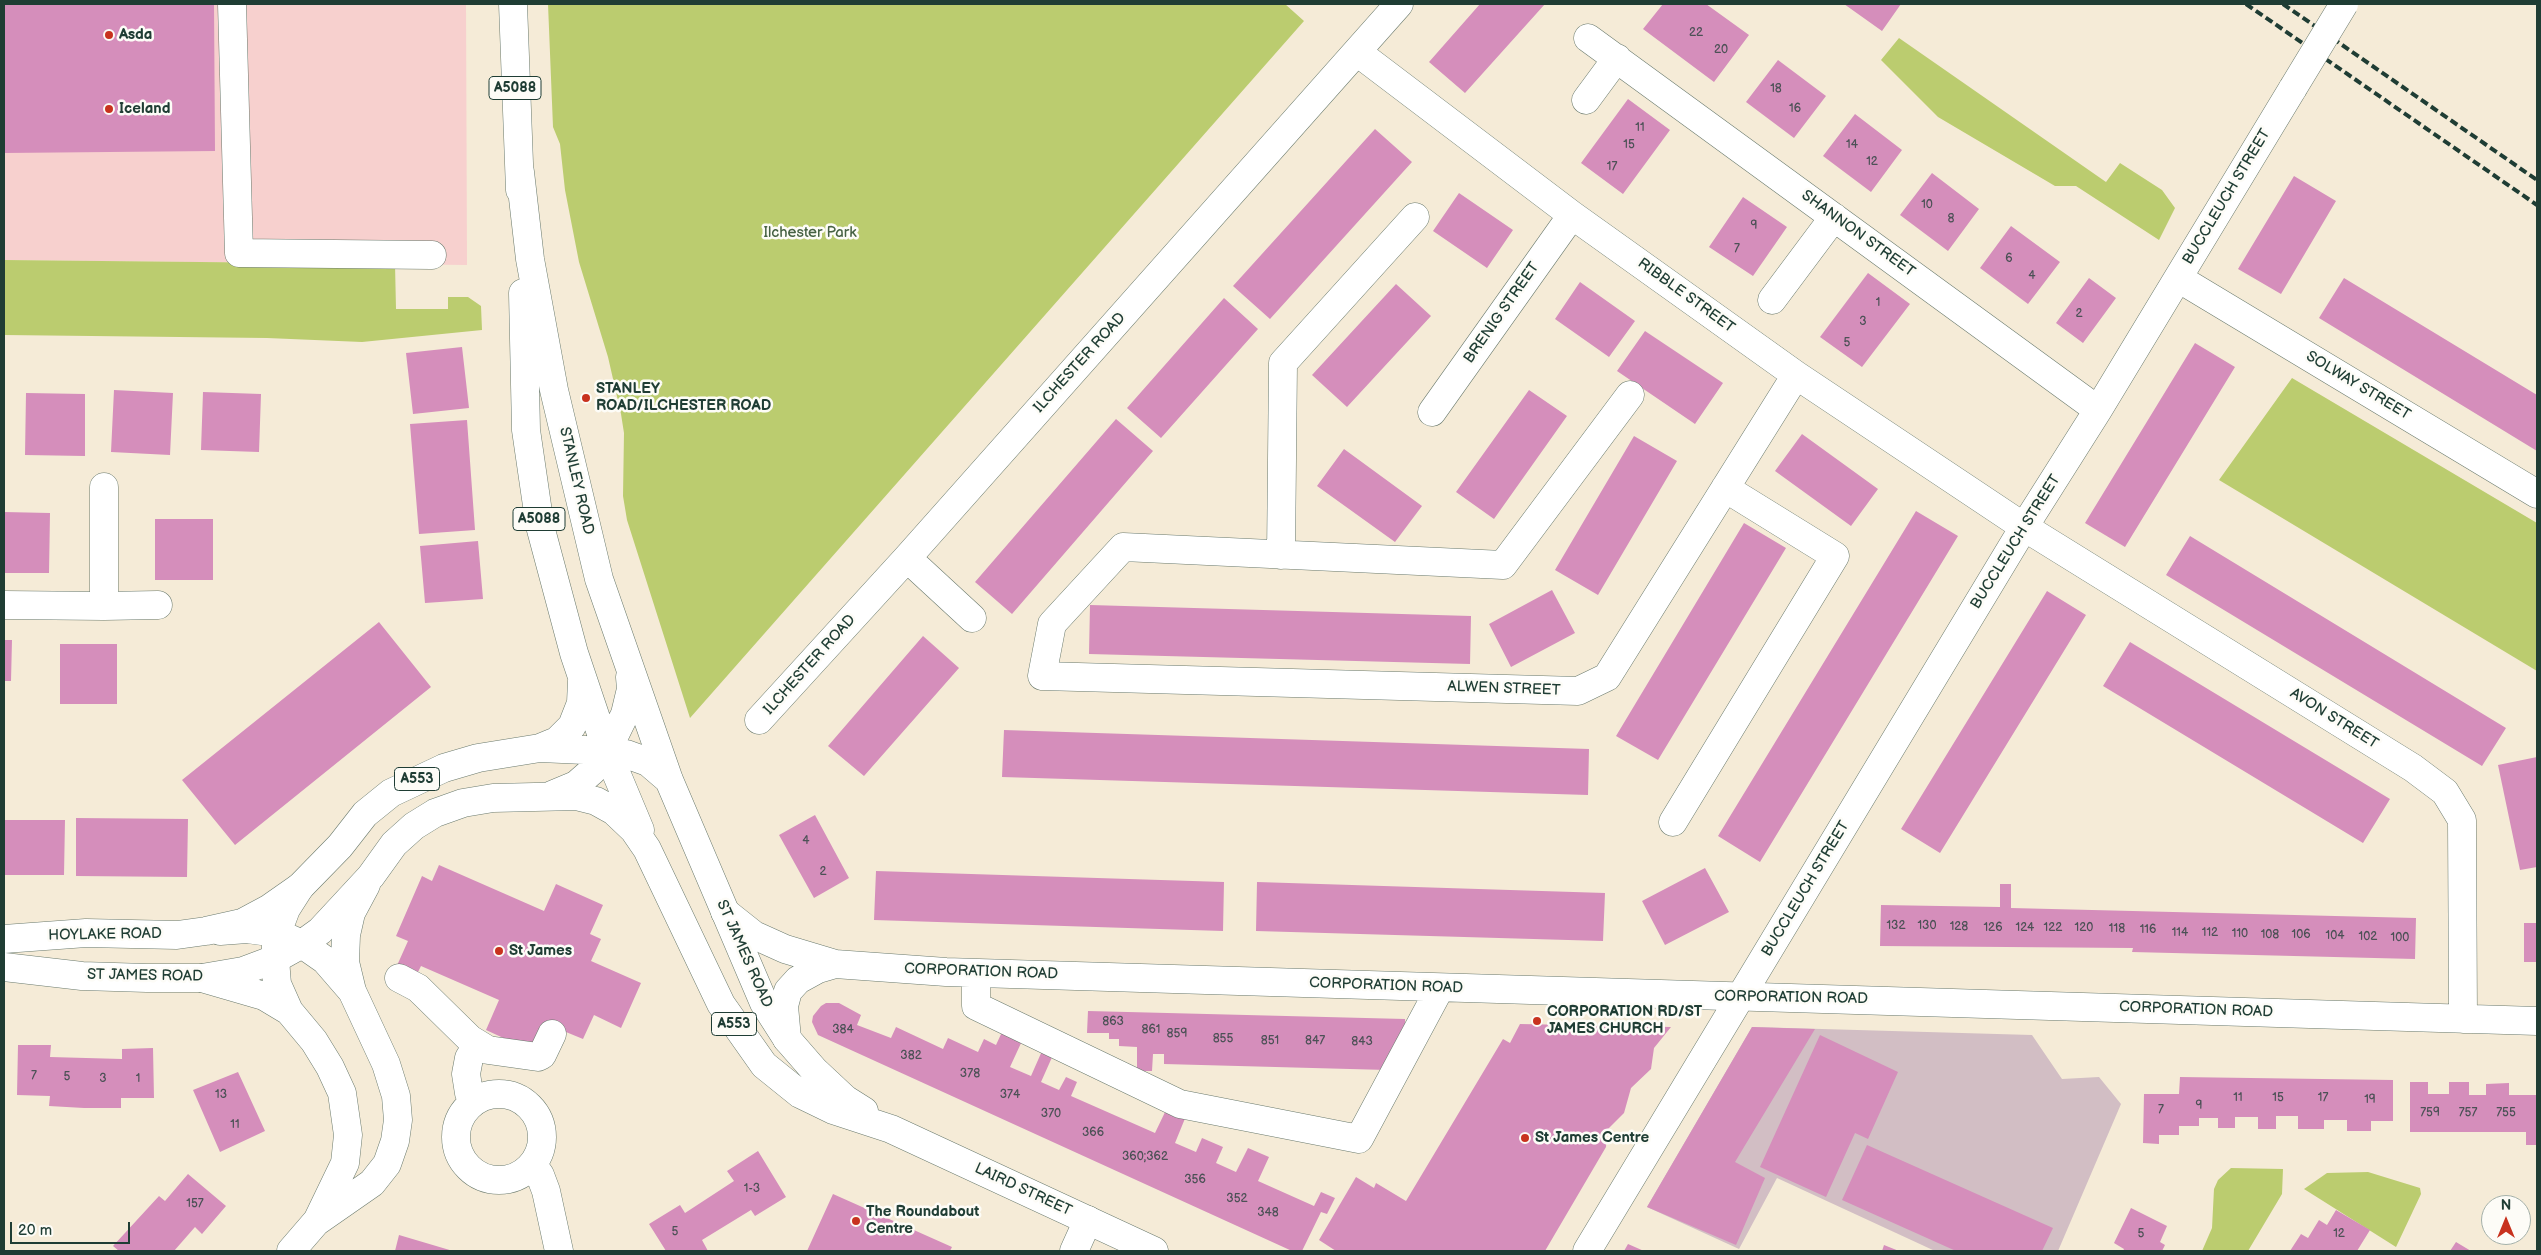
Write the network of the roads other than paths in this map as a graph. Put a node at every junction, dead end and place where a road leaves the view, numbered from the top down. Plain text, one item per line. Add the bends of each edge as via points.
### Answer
1 (232, 4) edge
2 (513, 4) edge
3 (1399, 4) edge
4 (2344, 4) edge
5 (1588, 38) dead end
6 (1357, 52) junction
7 (1617, 58) junction
8 (1586, 100) dead end
9 (520, 172) junction
10 (1572, 215) junction
11 (1415, 217) dead end
12 (1834, 217) junction
13 (432, 256) dead end
14 (2178, 278) junction
15 (1772, 300) dead end
16 (1796, 376) junction
17 (1630, 395) dead end
18 (2098, 410) junction
19 (1432, 412) dead end
20 (104, 487) dead end
21 (1725, 488) junction
22 (2537, 494) edge
23 (2024, 527) junction
24 (1280, 554) junction
25 (907, 558) junction
26 (4, 605) edge
27 (104, 606) junction
28 (158, 606) dead end
29 (972, 618) dead end
30 (630, 672) junction
31 (582, 677) junction
32 (759, 720) dead end
33 (540, 748) junction
34 (607, 751) junction
35 (670, 780) junction
36 (552, 795) junction
37 (1673, 822) dead end
38 (647, 849) junction
39 (371, 876) junction
40 (300, 887) junction
41 (725, 912) junction
42 (206, 931) junction
43 (4, 939) edge
44 (302, 944) junction
45 (276, 946) junction
46 (835, 964) junction
47 (4, 967) edge
48 (976, 973) junction
49 (202, 978) junction
50 (398, 978) dead end
51 (1440, 988) junction
52 (352, 991) junction
53 (1740, 998) junction
54 (289, 1011) junction
55 (2463, 1018) junction
56 (2537, 1021) edge
57 (552, 1034) dead end
58 (787, 1039) junction
59 (477, 1045) junction
60 (474, 1102) junction
61 (892, 1129) junction
62 (533, 1165) junction
63 (1088, 1220) junction
64 (316, 1222) junction
65 (291, 1251) edge
66 (559, 1251) edge
67 (1074, 1251) edge
68 (1154, 1251) edge
69 (1587, 1251) edge

1 - 13 street via 240,254
2 - 9 street, STANLEY ROAD / A5088
3 - 6 street, ILCHESTER ROAD
4 - 14 street, BUCCLEUCH STREET, bridge
5 - 7 street, SHANNON STREET
6 - 10 street, RIBBLE STREET
6 - 25 street, ILCHESTER ROAD
7 - 8 street
7 - 12 street, SHANNON STREET
9 - 30 street, STANLEY ROAD / A5088 via 530,260 554,390 599,579
9 - 31 street, STANLEY ROAD / A5088 via 526,430 550,570
10 - 16 street, RIBBLE STREET
10 - 19 street, BRENIG STREET
11 - 24 street via 1283,363
12 - 15 street
12 - 18 street, SHANNON STREET
14 - 18 street, BUCCLEUCH STREET
14 - 22 street, SOLWAY STREET
16 - 21 street, ALWEN STREET
16 - 23 street, RIBBLE STREET
17 - 24 street via 1503,565
18 - 23 street, BUCCLEUCH STREET
20 - 27 street
21 - 24 street, ALWEN STREET via 1607,677 1578,691 1042,676 1052,624 1123,547
21 - 37 street via 1835,556
23 - 53 street, BUCCLEUCH STREET
23 - 55 street, AVON STREET via 2413,768 2445,792 2462,820
25 - 29 street
25 - 32 street, ILCHESTER ROAD
26 - 27 street
27 - 28 street
30 - 34 street, ST JAMES ROAD / A553 via 631,689 625,714
30 - 35 street, STANLEY ROAD / A5088
31 - 33 street, STANLEY ROAD / A5088 via 581,703 572,726 557,741
31 - 34 street, STANLEY ROAD / A5088
33 - 34 street, ST JAMES ROAD / A553
33 - 40 street, ST JAMES ROAD / A553 via 478,758 444,768 391,793 365,814 340,846
34 - 35 street, ST JAMES ROAD / A553 via 648,762
34 - 36 street, ST JAMES ROAD / A553 via 576,785
34 - 38 street, STANLEY ROAD / A5088
35 - 41 street, ST JAMES ROAD / A553
36 - 38 street, ST JAMES ROAD / A553 via 596,801 614,811 634,830
36 - 39 street, ST JAMES ROAD / A553 via 493,798 435,813 394,844
38 - 61 street, ST JAMES ROAD / A553 via 721,1004 764,1065 808,1098 833,1110
39 - 44 street, ST JAMES ROAD / A553 via 320,931
39 - 52 street via 351,913 346,935 345,962
40 - 42 street, ST JAMES ROAD / A553 via 242,923
40 - 45 street via 286,909
41 - 46 street, CORPORATION ROAD via 754,935 785,949
41 - 58 street, ST JAMES ROAD / A553 via 764,1003
42 - 43 street, HOYLAKE ROAD / A553 via 177,935 86,933
42 - 45 street via 247,929
44 - 45 street, ST JAMES ROAD / A553
44 - 52 street via 325,960
45 - 49 street, ST JAMES ROAD / A553 via 244,971
45 - 54 street via 277,984
46 - 48 street, CORPORATION ROAD
46 - 58 street, CORPORATION ROAD via 798,980 788,991 784,1006
47 - 49 street, ST JAMES ROAD / A553 via 82,976
48 - 51 street, CORPORATION ROAD
48 - 51 street via 976,1006 1180,1104 1359,1139
49 - 54 street via 264,996
50 - 59 street via 418,988
51 - 53 street, CORPORATION ROAD
52 - 64 street via 386,1064 396,1096 397,1127 387,1164 372,1184
53 - 55 street, CORPORATION ROAD
53 - 69 street, BUCCLEUCH STREET
54 - 64 street via 314,1041 330,1068 342,1093 347,1114 345,1163
55 - 56 street, CORPORATION ROAD
57 - 59 street via 538,1057 488,1050
58 - 61 street, ST JAMES ROAD / A553 via 845,1099
59 - 60 street via 466,1074
60 - 62 street via 487,1095 502,1094 516,1097 529,1105 538,1116 542,1130 542,1145
60 - 62 street via 463,1112 457,1126 457,1148 467,1167 479,1176 500,1180 522,1175
61 - 63 street, LAIRD STREET / A553
62 - 66 street via 546,1191
63 - 67 street
63 - 68 street, LAIRD STREET / A553
64 - 65 street

